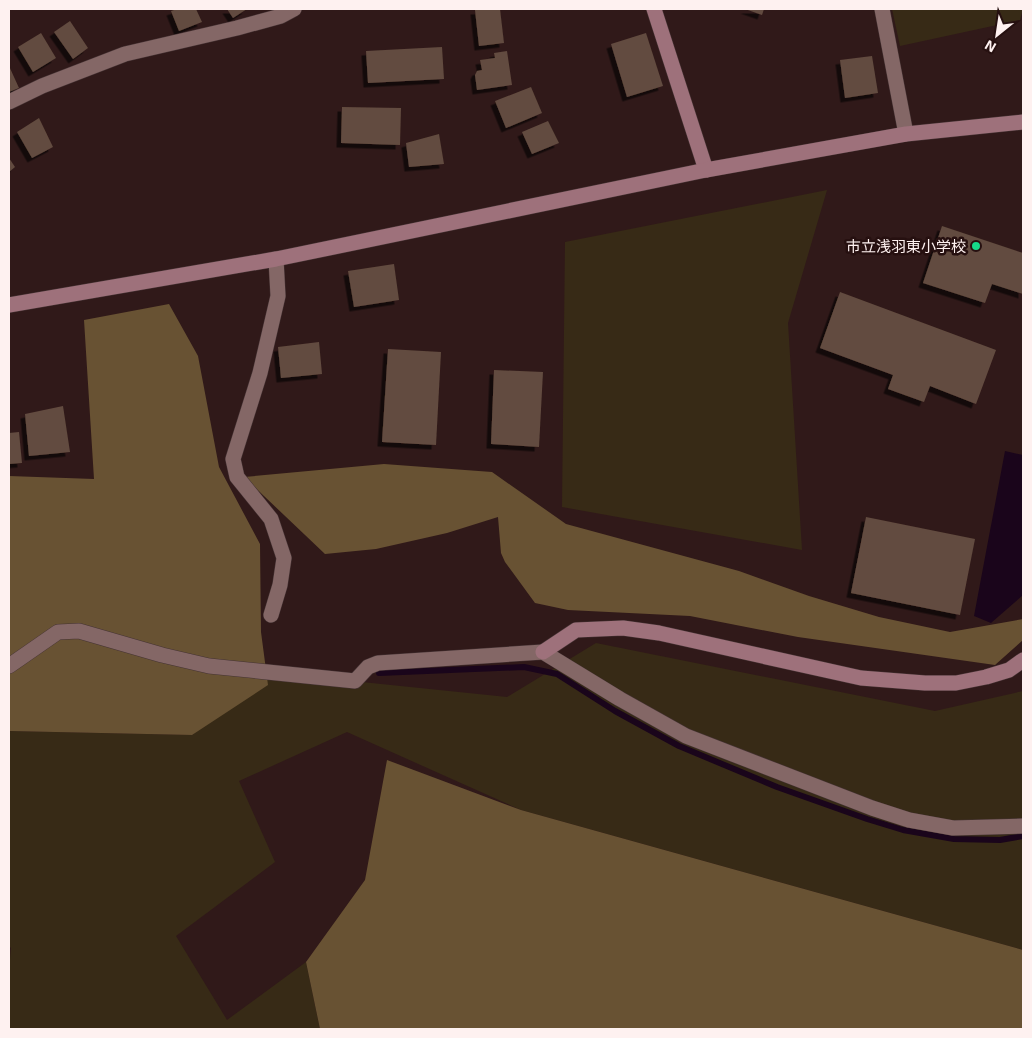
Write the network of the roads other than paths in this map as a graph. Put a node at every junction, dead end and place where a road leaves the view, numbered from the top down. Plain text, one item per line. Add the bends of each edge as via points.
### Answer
1 (294, 9) edge
2 (654, 9) edge
3 (882, 9) edge
4 (9, 102) edge
5 (1023, 122) edge
6 (906, 134) junction
7 (706, 170) junction
8 (276, 259) junction
9 (9, 305) edge
10 (271, 615) dead end
11 (543, 652) junction
12 (1023, 660) edge
13 (9, 666) edge
14 (1023, 826) edge

1 - 4 street via 282,16 237,28 125,54
2 - 7 street
3 - 6 street
5 - 6 street
6 - 7 street
7 - 8 street
8 - 9 street
8 - 10 street via 278,296 260,373 233,460 237,477 271,519 284,558
11 - 12 street via 576,630 624,628 861,678 897,681 956,683 986,678 1009,670
11 - 13 street via 378,663 368,667 355,681 208,666 79,631 58,632
11 - 14 street via 686,736 863,805 909,820 953,828

